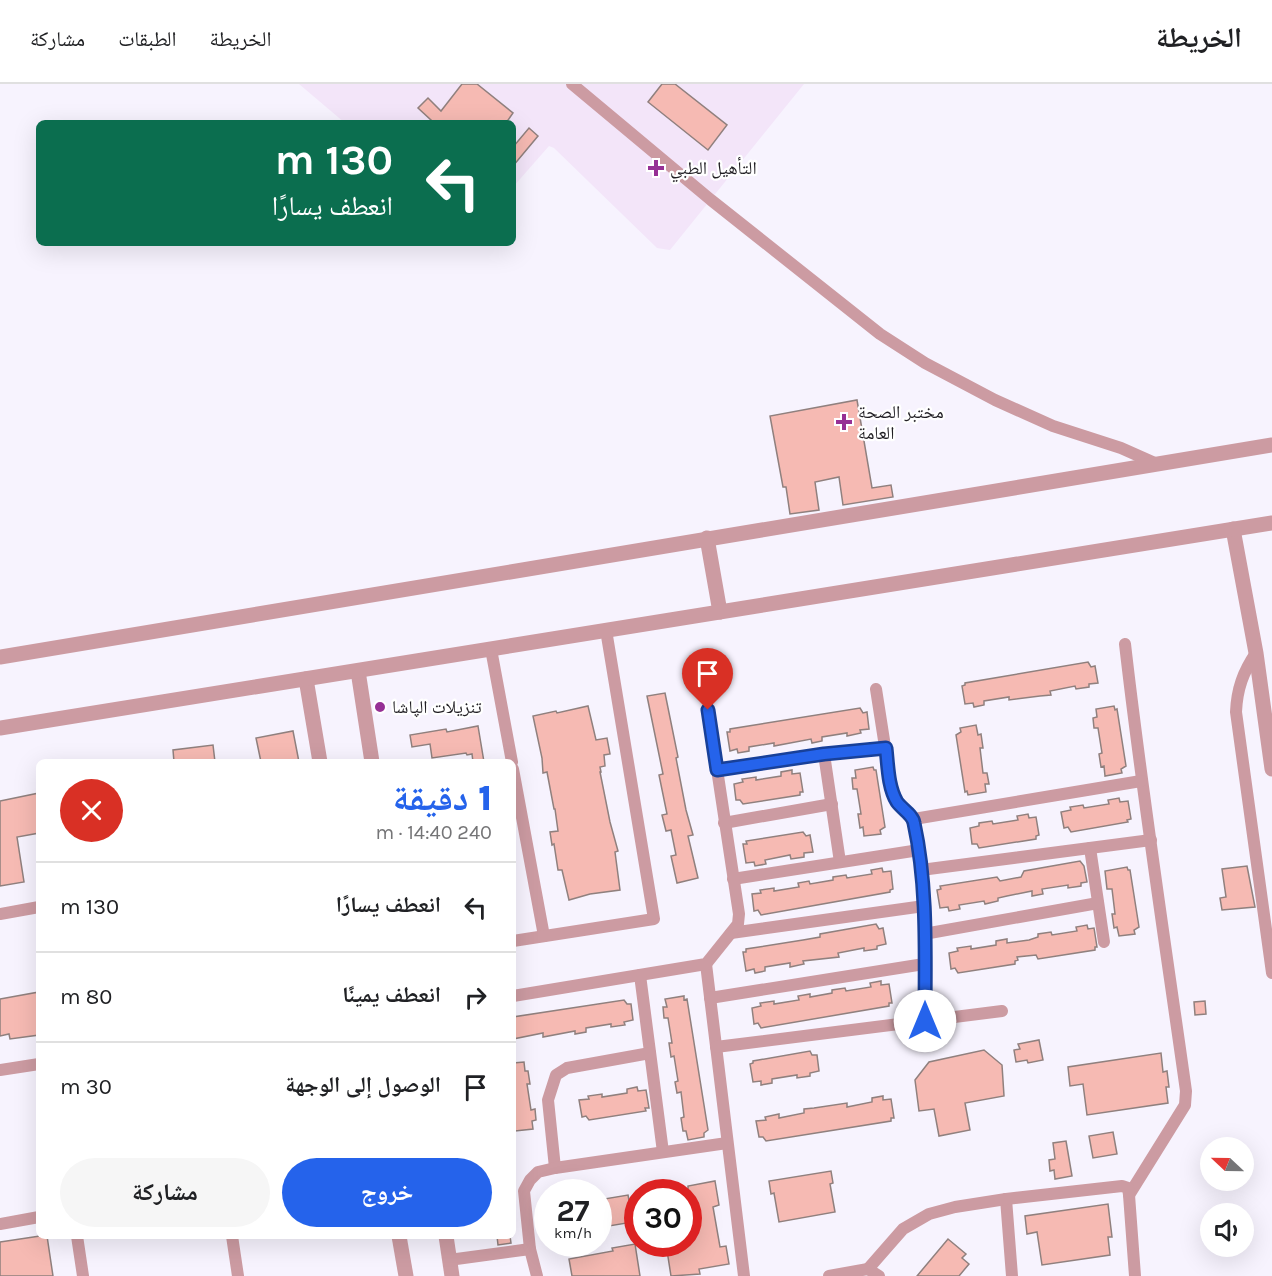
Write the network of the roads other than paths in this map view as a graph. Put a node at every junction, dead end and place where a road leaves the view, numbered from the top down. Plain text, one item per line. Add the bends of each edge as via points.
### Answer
1 (572, 84) edge
2 (1272, 445) edge
3 (1157, 464) junction
4 (1272, 526) edge
5 (1233, 529) junction
6 (707, 538) junction
7 (720, 612) junction
8 (606, 630) junction
9 (1125, 644) dead end
10 (491, 649) junction
11 (1256, 653) junction
12 (0, 657) edge
13 (358, 670) junction
14 (306, 679) junction
15 (876, 689) dead end
16 (708, 710) dead end
17 (0, 728) edge
18 (886, 748) junction
19 (824, 754) junction
20 (319, 759) edge
21 (372, 759) edge
22 (511, 759) edge
23 (1272, 769) edge
24 (717, 770) junction
25 (1140, 781) junction
26 (516, 785) edge
27 (832, 804) junction
28 (914, 819) junction
29 (724, 822) junction
30 (1151, 840) junction
31 (1090, 848) junction
32 (919, 850) junction
33 (840, 862) junction
34 (921, 870) junction
35 (733, 879) junction
36 (1098, 903) junction
37 (924, 906) junction
38 (36, 908) edge
39 (0, 914) edge
40 (731, 933) junction
41 (924, 934) junction
42 (544, 936) junction
43 (516, 941) edge
44 (1104, 942) dead end
45 (706, 964) junction
46 (924, 964) junction
47 (1272, 973) edge
48 (640, 975) junction
49 (516, 996) edge
50 (710, 999) junction
51 (1002, 1011) dead end
52 (925, 1021) junction
53 (716, 1047) junction
54 (650, 1053) junction
55 (36, 1064) edge
56 (0, 1070) edge
57 (727, 1143) junction
58 (663, 1152) junction
59 (555, 1167) junction
60 (1129, 1195) junction
61 (1006, 1199) junction
62 (36, 1218) edge
63 (0, 1224) edge
64 (77, 1239) edge
65 (232, 1239) edge
66 (400, 1239) edge
67 (446, 1239) edge
68 (530, 1249) junction
69 (450, 1260) junction
70 (868, 1269) junction
71 (842, 1275) edge
72 (83, 1276) edge
73 (238, 1276) edge
74 (406, 1276) edge
75 (452, 1276) edge
76 (537, 1276) edge
77 (744, 1276) edge
78 (829, 1276) edge
79 (879, 1276) edge
80 (1012, 1276) edge
81 (1135, 1276) edge

1 - 3 street via 889,340 995,400
2 - 3 street
3 - 6 street
4 - 5 street
5 - 7 street
5 - 11 street
6 - 7 street
6 - 12 street
7 - 8 street
8 - 10 street
8 - 42 street via 654,918
9 - 25 street
10 - 13 street
10 - 22 street
11 - 23 street
11 - 47 street via 1241,682 1236,712
13 - 14 street
13 - 21 street
14 - 17 street
14 - 20 street
15 - 18 street
16 - 24 street
18 - 19 street
18 - 28 street via 896,800
19 - 24 street
19 - 27 street
24 - 29 street
25 - 28 street
25 - 30 street
26 - 42 street
27 - 29 street
27 - 33 street
28 - 32 street
29 - 35 street
30 - 31 street
30 - 60 street via 1186,1091 1185,1105
31 - 34 street
31 - 36 street
32 - 33 street
32 - 34 street
33 - 35 street
34 - 37 street
35 - 40 street via 739,914
36 - 41 street
36 - 44 street
37 - 40 street
37 - 41 street
38 - 39 street
40 - 45 street
41 - 46 street
42 - 43 street
45 - 48 street
45 - 50 street
46 - 50 street
46 - 52 street
48 - 49 street
48 - 54 street
50 - 53 street
51 - 52 street
52 - 53 street
53 - 57 street
54 - 58 street
54 - 59 street via 567,1068 556,1076 548,1100
55 - 56 street
57 - 58 street
57 - 77 street
58 - 59 street
59 - 68 street via 538,1172 524,1191
60 - 61 street via 1128,1188 1122,1186
60 - 81 street
61 - 70 street via 929,1214 903,1228
61 - 80 street
62 - 63 street
64 - 72 street
65 - 73 street
66 - 74 street
67 - 69 street
68 - 69 street
68 - 76 street
69 - 75 street
70 - 71 street
70 - 79 street
71 - 78 street

